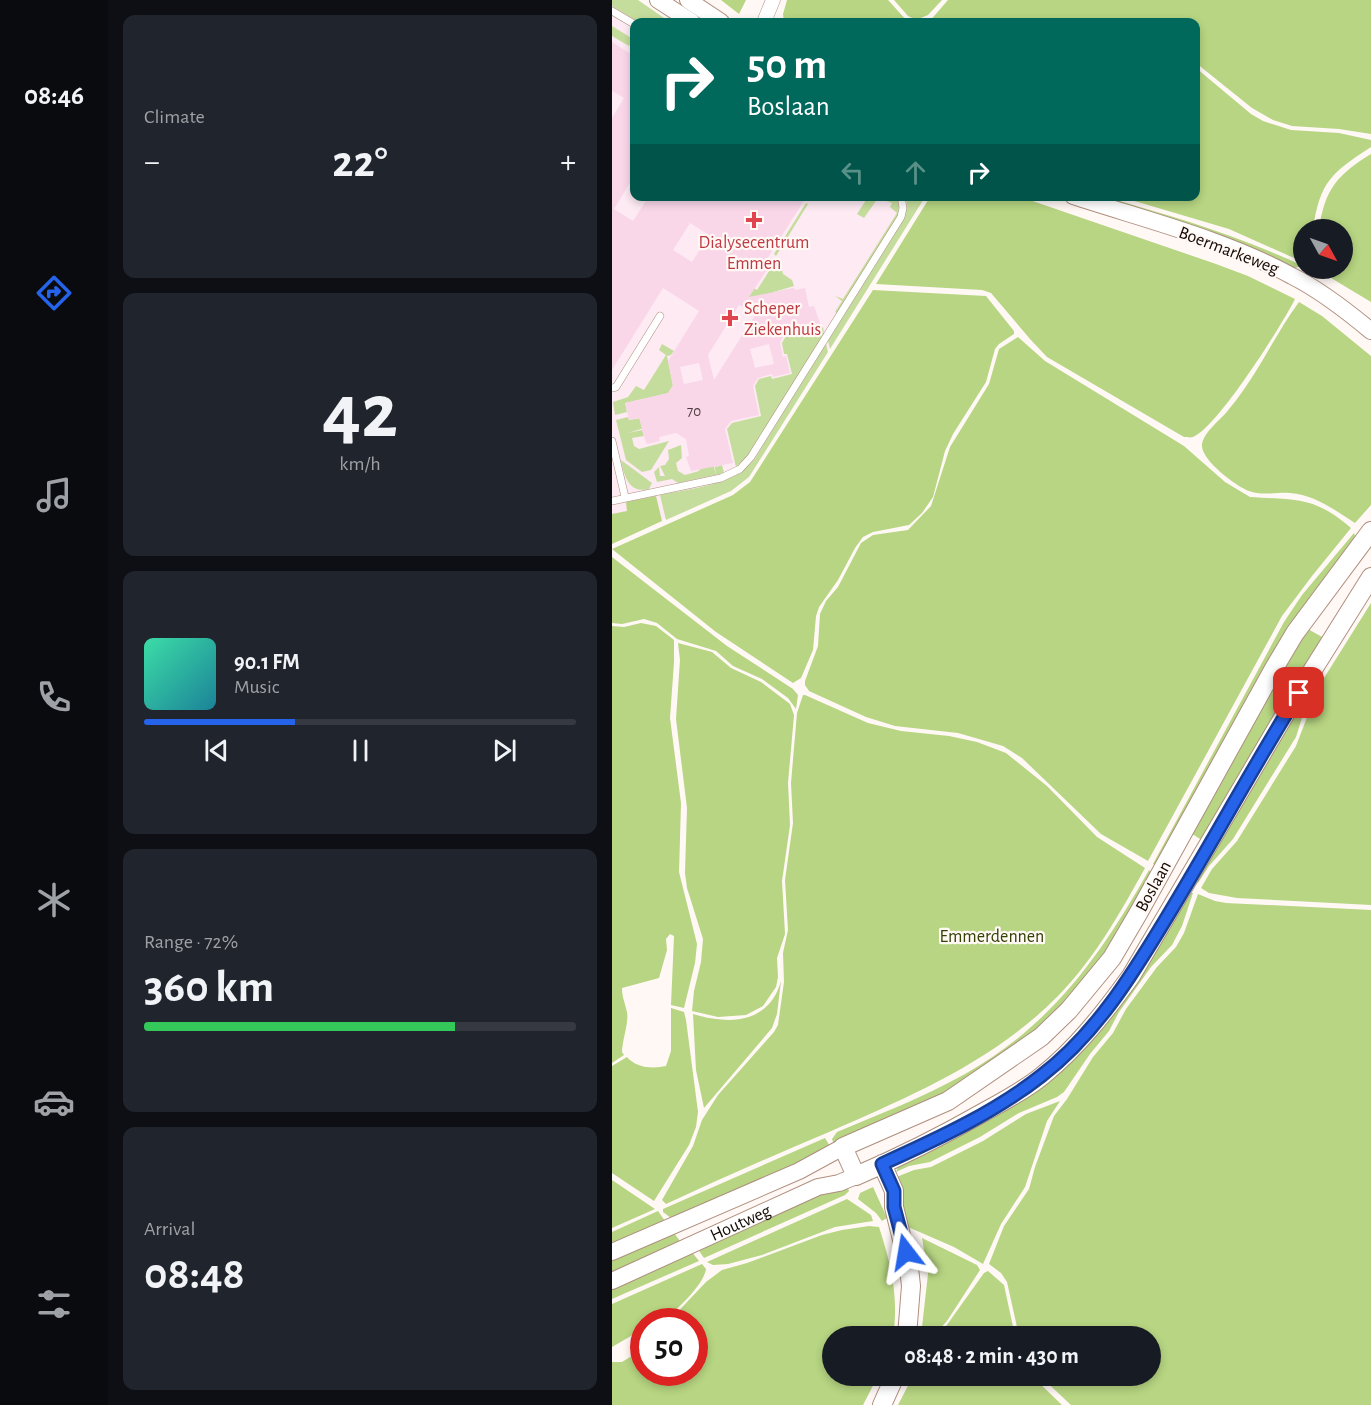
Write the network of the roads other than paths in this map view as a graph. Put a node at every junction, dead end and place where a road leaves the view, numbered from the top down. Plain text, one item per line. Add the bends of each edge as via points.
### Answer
1 (658, 0) edge
2 (688, 0) edge
3 (773, 0) edge
4 (612, 10) edge
5 (686, 18) edge
6 (715, 18) edge
7 (766, 18) edge
8 (630, 21) edge
9 (902, 201) edge
10 (1089, 201) edge
11 (660, 316) dead end
12 (1371, 331) edge
13 (612, 388) edge
14 (612, 441) edge
15 (613, 454) edge
16 (625, 497) junction
17 (612, 501) edge
18 (1368, 532) edge
19 (1371, 577) edge
20 (918, 1113) junction
21 (931, 1142) junction
22 (843, 1147) junction
23 (870, 1170) junction
24 (612, 1252) edge
25 (612, 1281) edge
26 (908, 1326) edge
27 (891, 1386) edge
28 (882, 1405) edge

1 - 5 street
2 - 6 street
3 - 7 street
4 - 8 lane
9 - 16 lane via 901,217 740,470 721,478
10 - 12 street, Boermarkeweg via 1225,245 1293,276
11 - 13 lane
14 - 15 lane
15 - 16 lane
16 - 17 lane
18 - 20 main road, Boslaan via 1295,633 1139,912 1092,985 1041,1037 964,1092
19 - 21 main road, Boslaan via 1106,1012 1042,1076
20 - 21 main road
20 - 22 main road, Boslaan
21 - 23 main road, Boslaan
22 - 23 main road
22 - 24 street, Houtweg via 799,1171
23 - 25 street, Houtweg via 799,1195
23 - 26 main road via 894,1207 906,1252 911,1286
27 - 28 main road

